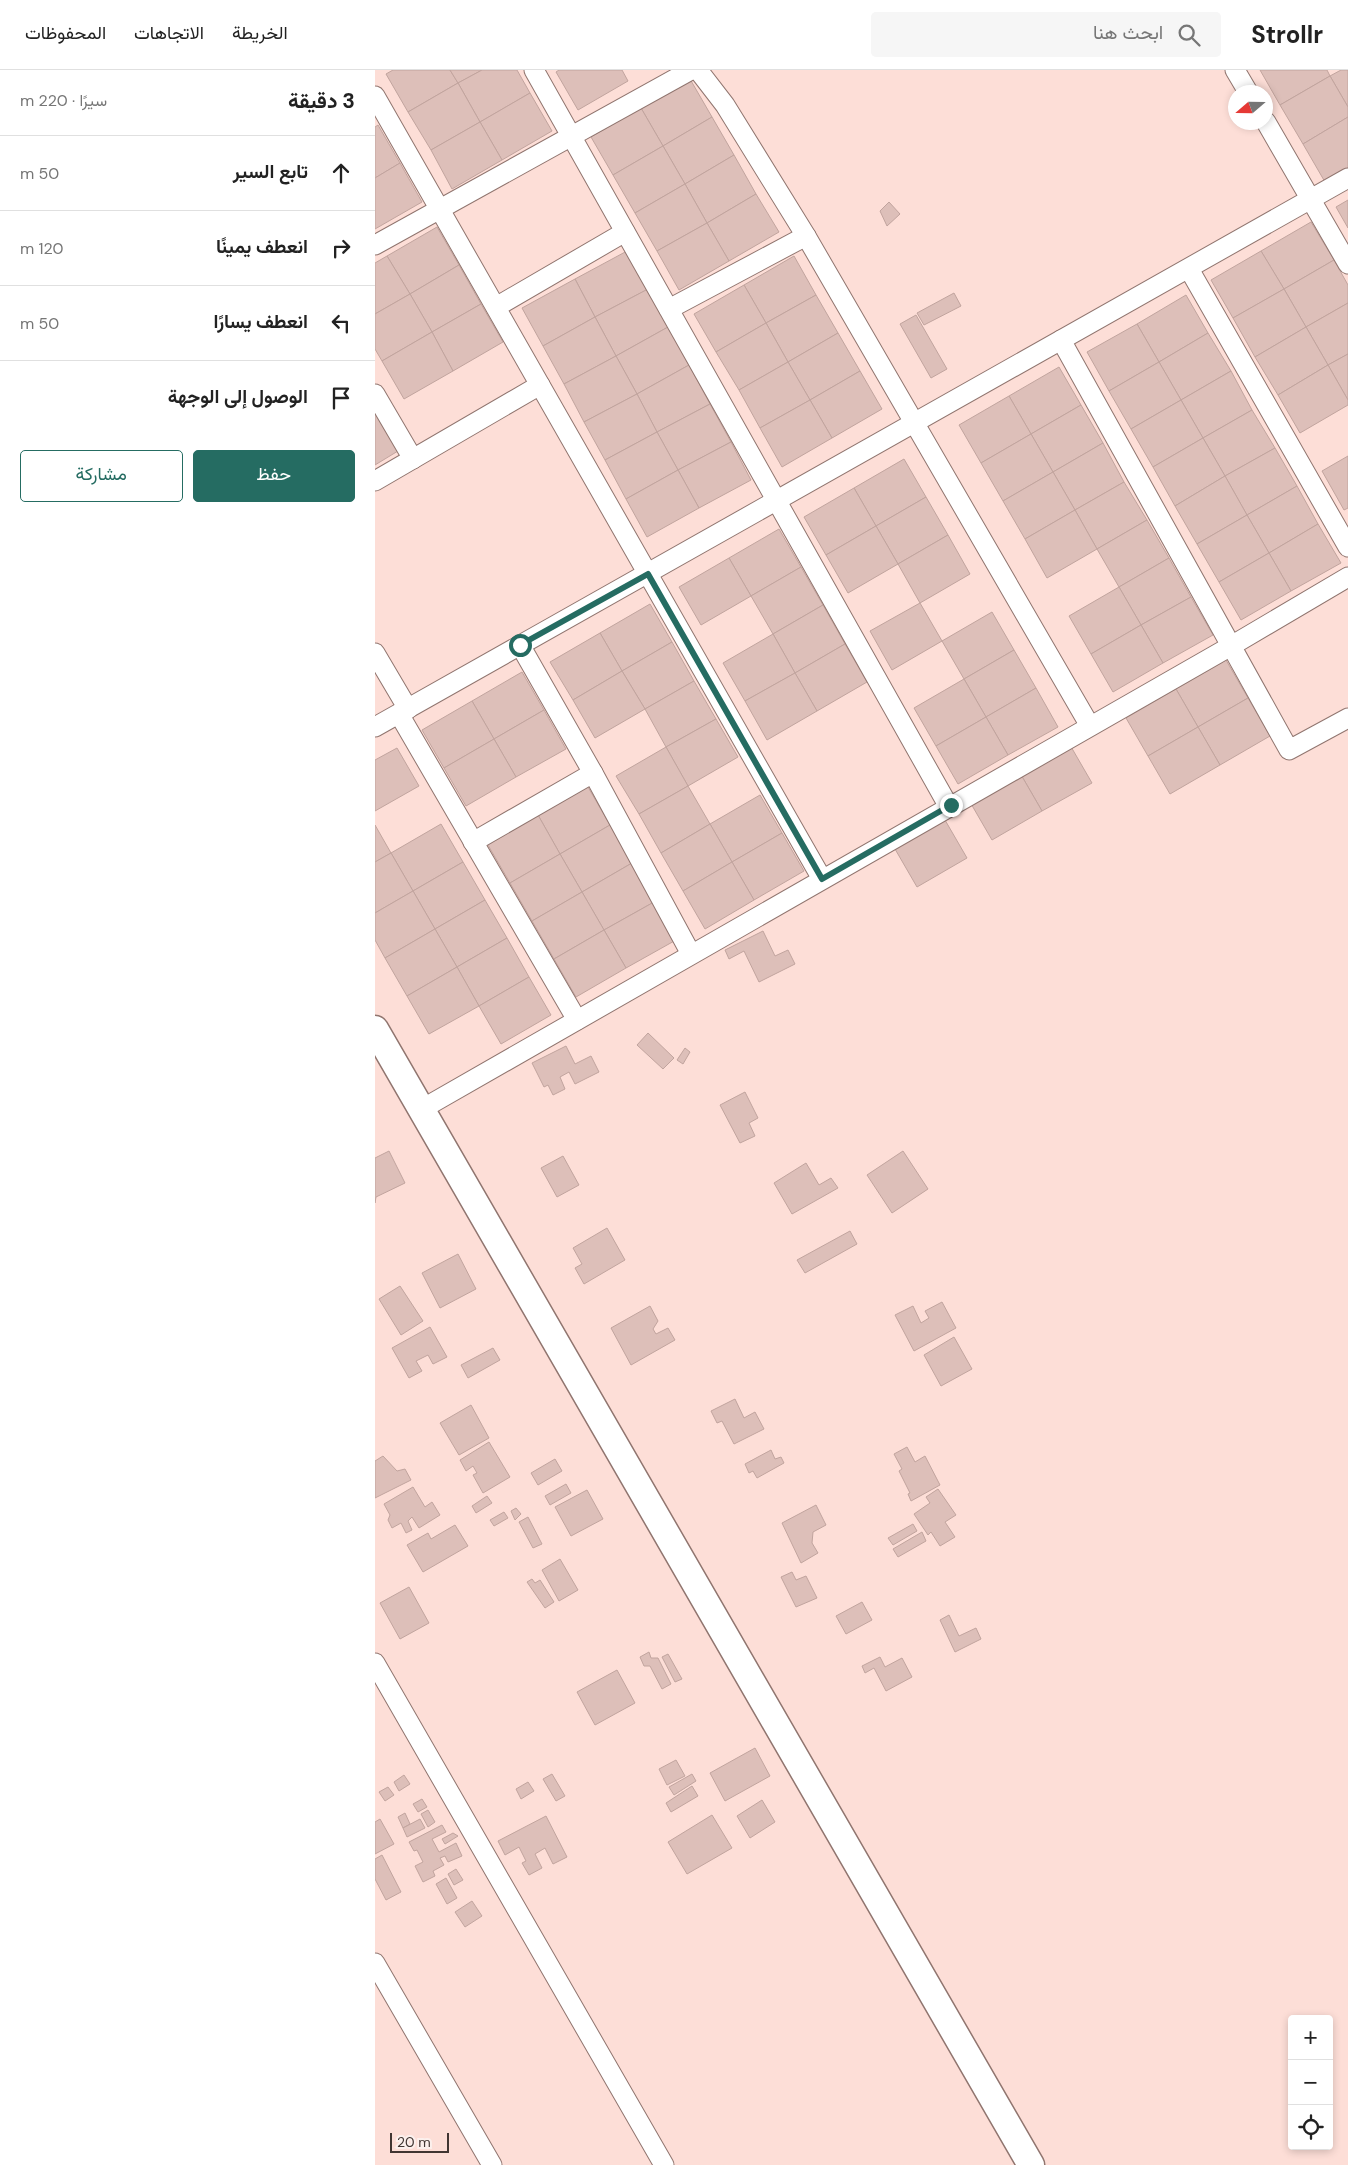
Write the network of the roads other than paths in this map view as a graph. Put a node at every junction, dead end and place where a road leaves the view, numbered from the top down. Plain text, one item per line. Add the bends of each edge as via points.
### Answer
1 (534, 70) edge
2 (691, 70) edge
3 (698, 70) edge
4 (1235, 70) edge
5 (1244, 85) edge
6 (375, 96) edge
7 (1270, 130) edge
8 (571, 136) junction
9 (1348, 178) edge
10 (1310, 199) junction
11 (440, 210) junction
12 (625, 232) junction
13 (806, 236) junction
14 (375, 246) edge
15 (1348, 264) edge
16 (1189, 269) junction
17 (496, 307) junction
18 (669, 310) junction
19 (1061, 340) junction
20 (540, 385) junction
21 (375, 394) edge
22 (915, 423) junction
23 (413, 459) junction
24 (375, 481) edge
25 (777, 501) junction
26 (1348, 547) edge
27 (648, 574) junction
28 (1348, 577) edge
29 (520, 645) junction
30 (1231, 646) junction
31 (375, 653) edge
32 (403, 711) junction
33 (1348, 718) edge
34 (1090, 726) junction
35 (375, 727) edge
36 (593, 773) junction
37 (949, 807) junction
38 (473, 842) junction
39 (822, 879) junction
40 (691, 954) junction
41 (577, 1020) junction
42 (375, 1028) edge
43 (422, 1109) junction
44 (375, 1663) edge
45 (375, 1963) edge
46 (380, 1983) edge
47 (492, 2165) edge
48 (664, 2165) edge
49 (1031, 2165) edge

1 - 8 street
2 - 8 street
3 - 13 street via 725,105
4 - 5 street
6 - 11 street
7 - 10 street
8 - 11 street
8 - 12 street
9 - 10 street
10 - 15 street
10 - 16 street
11 - 14 street
11 - 17 street
12 - 17 street
12 - 18 street
13 - 18 street
13 - 22 street
16 - 19 street
16 - 26 street
17 - 20 street
18 - 25 street
19 - 22 street
19 - 30 street
20 - 23 street
20 - 27 street
21 - 23 street
22 - 25 street
22 - 34 street
23 - 24 street
25 - 27 street
25 - 37 street
27 - 29 street
27 - 39 street
28 - 30 street
29 - 32 street
29 - 36 street
30 - 33 street via 1289,750
30 - 34 street
31 - 32 street
32 - 35 street
32 - 38 street
34 - 37 street
36 - 38 street
36 - 40 street
37 - 39 street
38 - 41 street
39 - 40 street
40 - 41 street
41 - 43 street
42 - 43 street
43 - 49 street
44 - 48 street
45 - 46 street
46 - 47 street

